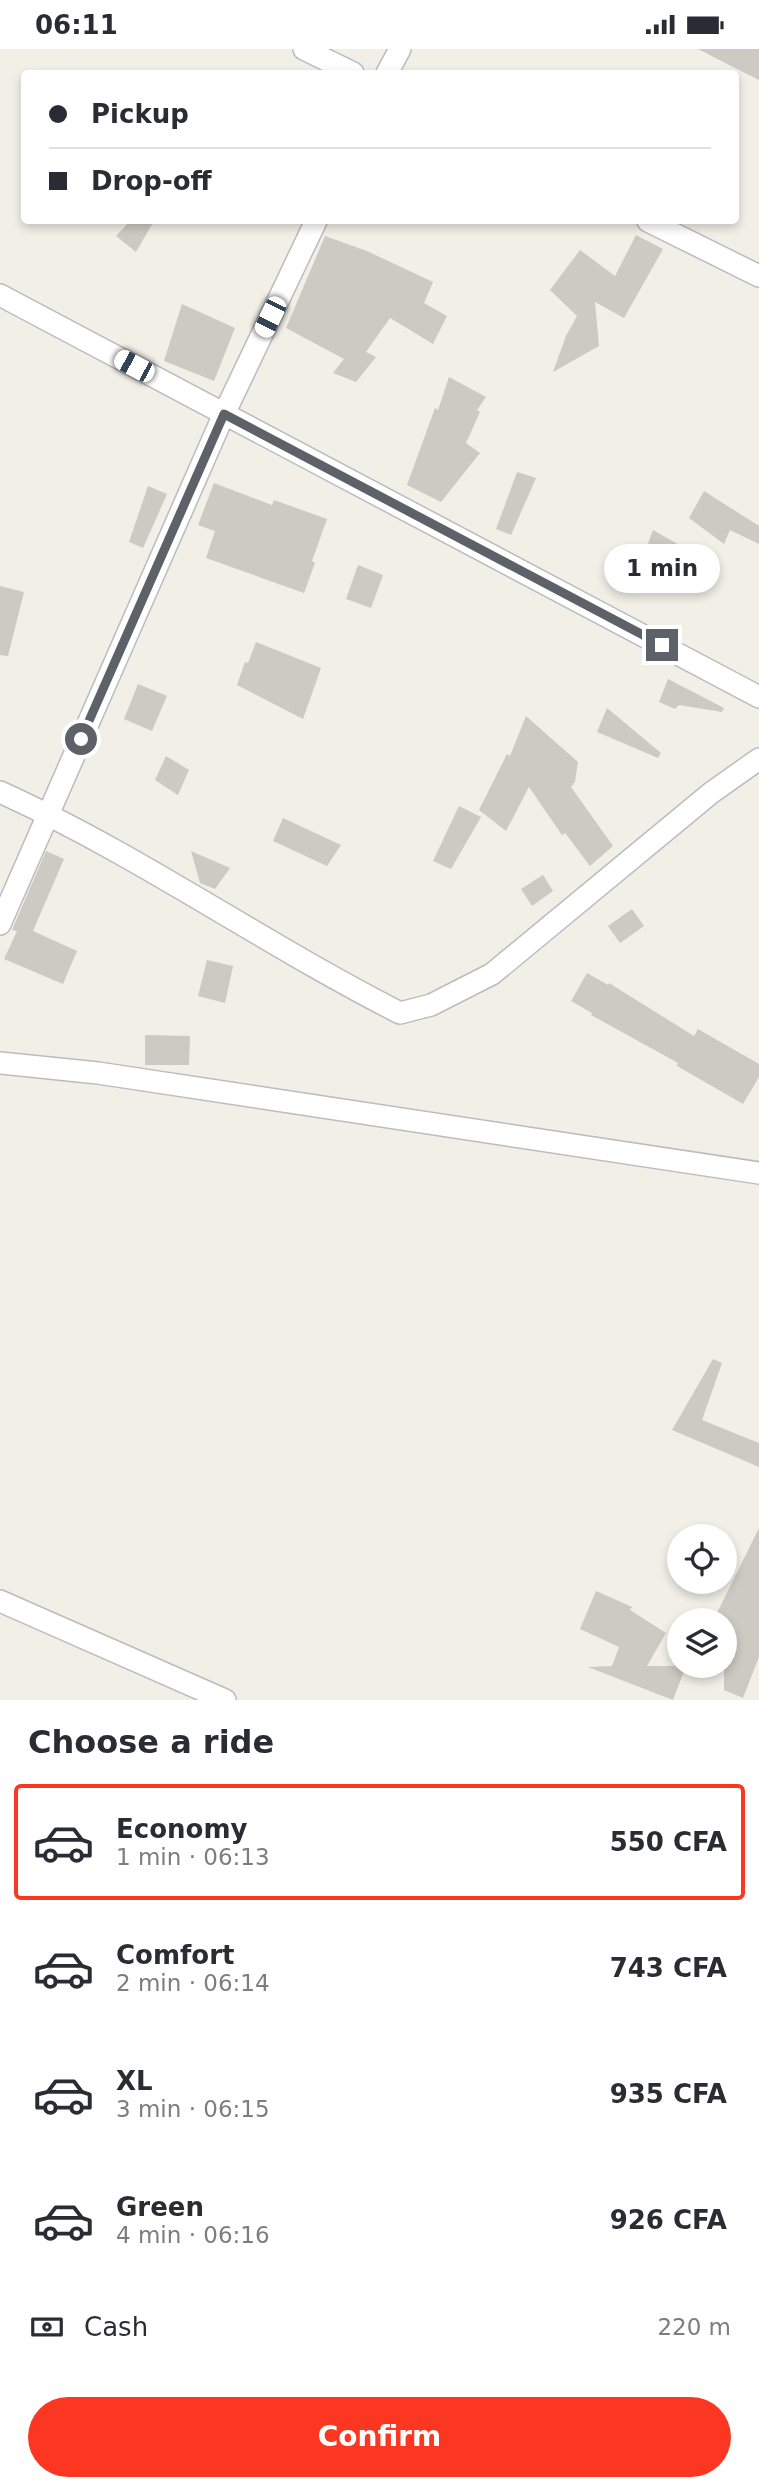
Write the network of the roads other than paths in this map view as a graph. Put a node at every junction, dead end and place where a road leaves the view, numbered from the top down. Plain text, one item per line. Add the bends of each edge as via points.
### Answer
1 (304, 49) edge
2 (400, 49) edge
3 (347, 70) edge
4 (389, 70) edge
5 (315, 224) edge
6 (654, 224) edge
7 (759, 276) edge
8 (0, 295) edge
9 (224, 414) junction
10 (759, 697) edge
11 (759, 759) edge
12 (0, 792) edge
13 (48, 814) junction
14 (0, 924) edge
15 (0, 1063) edge
16 (759, 1173) edge
17 (0, 1601) edge
18 (217, 1698) edge

1 - 3 street
2 - 4 street
5 - 9 street
6 - 7 street
8 - 9 street
9 - 10 street
9 - 13 street
11 - 13 street via 711,793 492,974 430,1005 400,1013
12 - 13 street
13 - 14 street
15 - 16 street via 98,1073
17 - 18 street

